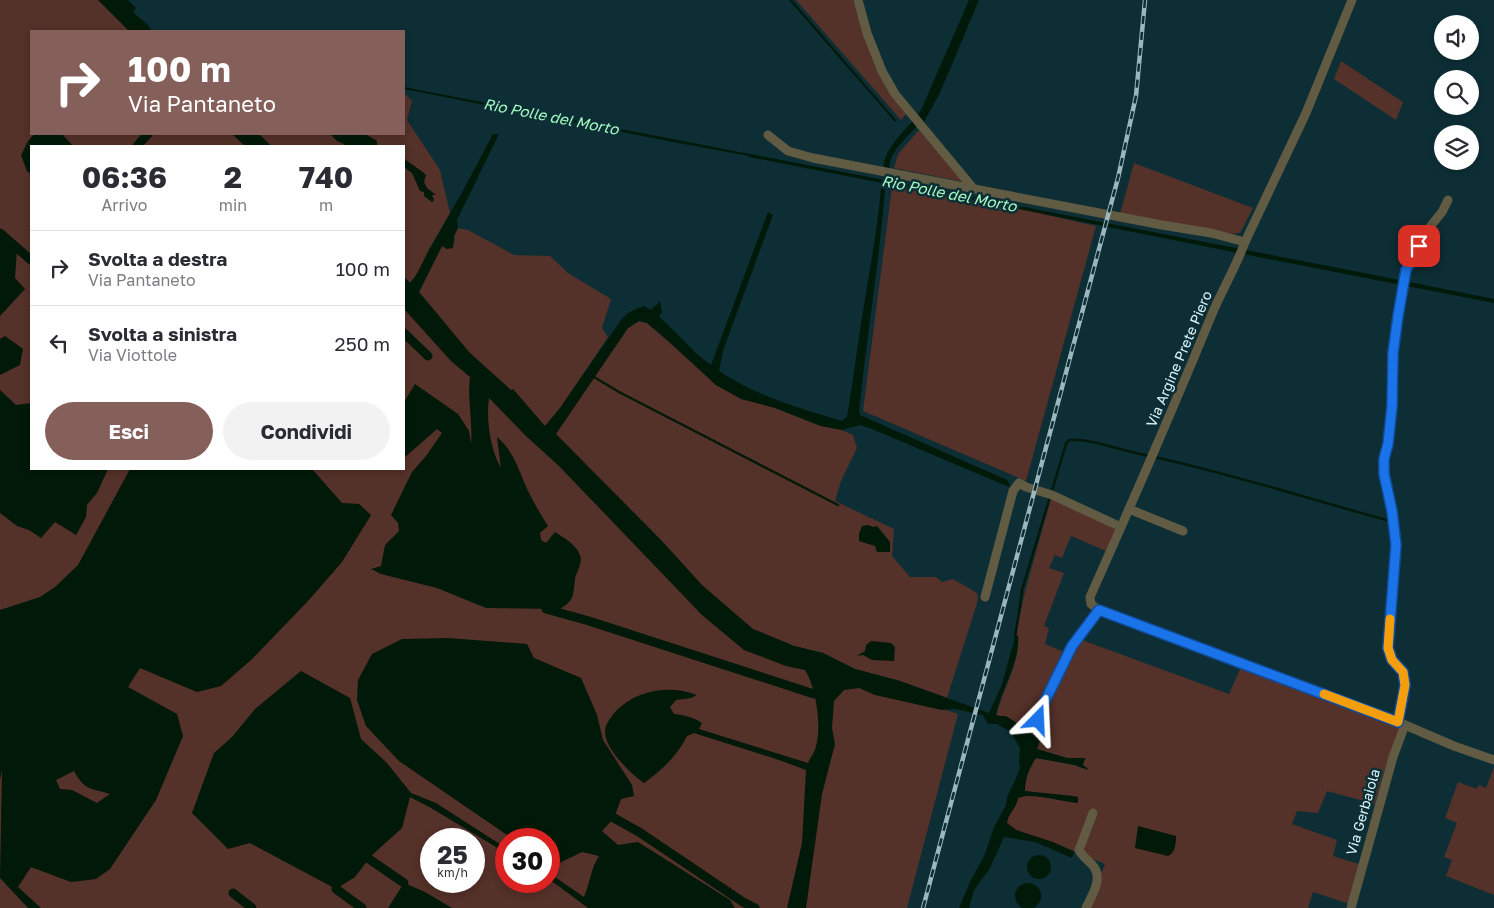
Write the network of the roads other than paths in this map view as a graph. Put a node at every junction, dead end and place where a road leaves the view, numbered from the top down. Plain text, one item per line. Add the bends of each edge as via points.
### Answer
1 (858, 0) edge
2 (1352, 0) edge
3 (768, 135) dead end
4 (973, 188) junction
5 (1448, 200) dead end
6 (1245, 243) junction
7 (1129, 508) junction
8 (1121, 528) junction
9 (1183, 531) dead end
10 (985, 597) dead end
11 (1099, 610) junction
12 (1038, 720) dead end
13 (1401, 723) junction
14 (1494, 760) edge
15 (1093, 813) dead end
16 (1086, 908) edge
17 (1350, 908) edge

1 - 4 street via 882,71 895,94
2 - 6 street, Via Argine Prete Piero via 1306,113
3 - 4 street via 788,151 813,158
4 - 6 street via 1211,233
5 - 13 street, Via Gerbaiola via 1406,270 1393,353 1392,406 1384,474 1396,545 1388,648 1392,660 1403,672 1405,685
6 - 7 street, Via Argine Prete Piero
7 - 8 street, Via Argine Prete Piero
7 - 9 street
8 - 10 street via 1019,483 1013,491
8 - 11 street, Via Argine Prete Piero via 1090,597 1091,604
11 - 12 street via 1072,646
11 - 13 street
13 - 14 street
13 - 17 street, Via Gerbaiola
15 - 16 street via 1079,850 1096,868 1098,876

